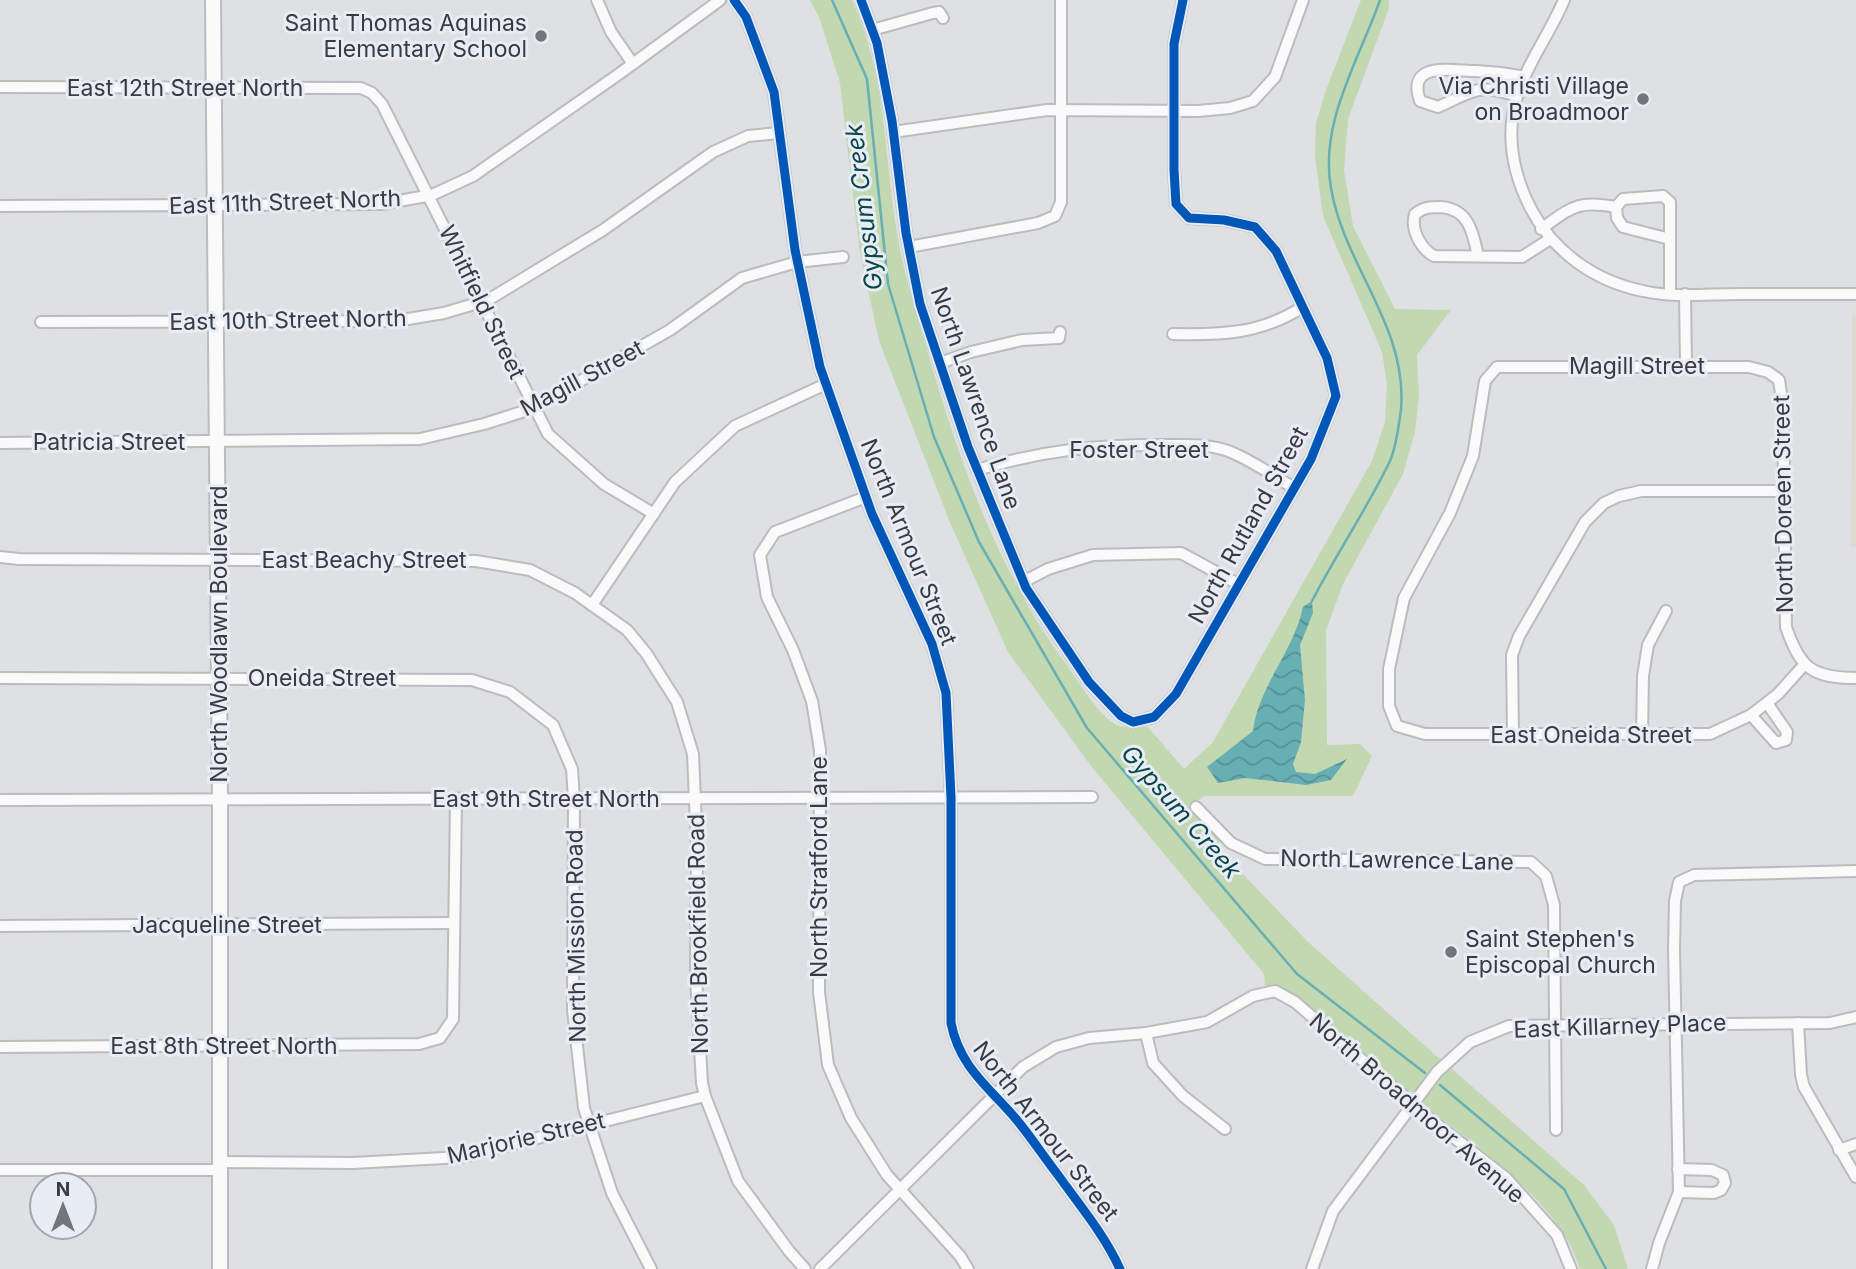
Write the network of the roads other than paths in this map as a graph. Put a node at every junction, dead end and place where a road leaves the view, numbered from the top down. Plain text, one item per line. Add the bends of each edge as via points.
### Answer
1 (213, 0) edge
2 (597, 0) edge
3 (720, 0) edge
4 (734, 0) edge
5 (861, 0) edge
6 (1061, 0) edge
7 (1183, 0) edge
8 (1303, 0) edge
9 (1564, 0) edge
10 (943, 18) dead end
11 (872, 30) junction
12 (633, 64) junction
13 (1524, 77) junction
14 (0, 87) edge
15 (212, 88) junction
16 (370, 92) joint
17 (1517, 96) junction
18 (1061, 110) junction
19 (1174, 110) junction
20 (893, 132) junction
21 (779, 133) junction
22 (429, 196) junction
23 (0, 206) edge
24 (213, 206) junction
25 (1616, 207) junction
26 (1541, 229) junction
27 (1550, 239) junction
28 (1670, 239) junction
29 (909, 247) junction
30 (1478, 256) junction
31 (843, 257) dead end
32 (797, 262) junction
33 (1670, 294) junction
34 (1685, 294) junction
35 (1856, 294) edge
36 (482, 302) junction
37 (1303, 307) junction
38 (41, 323) dead end
39 (216, 323) junction
40 (1059, 332) dead end
41 (1173, 334) dead end
42 (940, 363) junction
43 (1686, 365) junction
44 (1779, 380) joint
45 (825, 383) junction
46 (534, 407) junction
47 (218, 442) junction
48 (0, 443) edge
49 (977, 470) junction
50 (1294, 488) junction
51 (1785, 491) junction
52 (866, 497) junction
53 (654, 513) junction
54 (0, 557) edge
55 (218, 559) junction
56 (1023, 582) junction
57 (1238, 584) junction
58 (592, 605) junction
59 (1666, 611) dead end
60 (1804, 665) junction
61 (0, 678) edge
62 (219, 678) junction
63 (1856, 678) edge
64 (1767, 703) junction
65 (1751, 715) junction
66 (1139, 721) joint
67 (1397, 726) joint
68 (1513, 735) junction
69 (1642, 735) junction
70 (1092, 797) dead end
71 (821, 798) junction
72 (951, 798) junction
73 (456, 799) junction
74 (574, 799) junction
75 (695, 799) junction
76 (0, 800) edge
77 (220, 800) junction
78 (1196, 807) dead end
79 (1856, 871) edge
80 (454, 923) junction
81 (220, 925) junction
82 (0, 926) edge
83 (1856, 1017) edge
84 (1676, 1023) junction
85 (1798, 1023) junction
86 (1555, 1025) junction
87 (1146, 1033) junction
88 (219, 1046) junction
89 (0, 1047) edge
90 (705, 1096) junction
91 (993, 1096) junction
92 (1413, 1104) junction
93 (589, 1124) junction
94 (1225, 1129) dead end
95 (1556, 1130) dead end
96 (1856, 1144) edge
97 (1839, 1150) junction
98 (219, 1166) junction
99 (1678, 1169) junction
100 (0, 1170) edge
101 (1856, 1177) edge
102 (900, 1189) junction
103 (1679, 1192) junction
104 (220, 1269) edge
105 (651, 1269) edge
106 (805, 1269) edge
107 (820, 1269) edge
108 (968, 1269) edge
109 (1119, 1269) edge
110 (1312, 1269) edge
111 (1572, 1269) edge
112 (1652, 1269) edge

1 - 15 main road, North Woodlawn Boulevard
2 - 12 street
3 - 12 street, East 11th Street North
4 - 21 street, North Armour Street via 746,16 774,92
5 - 11 street, North Lawrence Lane
6 - 18 street
7 - 19 street, North Rutland Street via 1174,44
8 - 19 street via 1275,77 1253,101 1230,108
9 - 13 street
10 - 11 street via 939,12 933,13
11 - 20 street, North Lawrence Lane
12 - 22 street, East 11th Street North via 473,176
13 - 17 street
13 - 17 street via 1496,70 1444,68 1422,76 1417,86 1420,101 1438,107 1474,89
14 - 15 street, East 12th Street North
15 - 16 street, East 12th Street North via 360,88
15 - 24 main road, North Woodlawn Boulevard
16 - 22 street, Whitfield Street via 383,104
17 - 26 street via 1513,163
18 - 19 street
18 - 20 street
18 - 29 street via 1061,202 1055,216
19 - 37 street, North Rutland Street via 1176,204 1189,218 1255,227 1276,251
20 - 29 street, North Lawrence Lane
21 - 32 street, North Armour Street
21 - 36 street, East 10th Street North via 748,136 713,152 603,230
22 - 24 street, East 11th Street North via 382,204
22 - 36 street, Whitfield Street
23 - 24 street, East 11th Street North
24 - 39 main road, North Woodlawn Boulevard
25 - 26 street via 1581,205
25 - 28 street via 1623,227
25 - 28 street via 1623,198 1663,196 1670,202
26 - 27 street
27 - 30 street via 1522,257
27 - 33 street via 1569,258 1613,283
28 - 33 street
29 - 42 street, North Lawrence Lane via 920,304
30 - 30 street via 1459,211 1429,207 1415,214 1414,228 1426,251 1434,256
31 - 32 street, Magill Street
32 - 45 street, North Armour Street
32 - 46 street, Magill Street via 742,278 670,330
33 - 34 street
34 - 35 street
34 - 43 street
36 - 39 street, East 10th Street North via 396,321
36 - 46 street, Whitfield Street
37 - 41 street via 1284,319 1247,331
37 - 50 street, North Rutland Street via 1327,358 1336,396
38 - 39 street, East 10th Street North
39 - 47 main road, North Woodlawn Boulevard
40 - 42 street via 1059,338 1023,340
42 - 49 street, North Lawrence Lane
43 - 44 street, Magill Street via 1749,367
43 - 67 street, Magill Street via 1497,367 1485,382 1473,456 1450,513 1404,597 1389,668 1389,706
44 - 51 street, North Doreen Street
45 - 52 street, North Armour Street
45 - 53 street via 735,426 675,482
46 - 47 street, Magill Street via 420,439
46 - 53 street, Whitfield Street via 548,434 604,484
47 - 48 street, Patricia Street
47 - 55 main road, North Woodlawn Boulevard
49 - 50 street, Foster Street via 1072,448 1198,446 1231,452
49 - 56 street, North Lawrence Lane
50 - 57 street, North Rutland Street
51 - 60 street, North Doreen Street via 1786,627
51 - 68 street via 1641,491 1604,503 1585,522 1519,636 1512,654
52 - 71 street, North Stratford Lane via 775,532 760,555 767,597 812,701
52 - 72 street, North Armour Street via 932,644 943,681
53 - 58 street
54 - 55 street, East Beachy Street
55 - 58 street, East Beachy Street via 476,561 530,570
55 - 62 main road, North Woodlawn Boulevard
56 - 57 street via 1093,555 1167,552 1181,553
56 - 66 street, North Lawrence Lane via 1089,682 1121,716
57 - 66 street, North Rutland Street via 1176,694 1154,718
58 - 75 street, North Brookfield Road via 627,630 677,702 693,754
59 - 69 street via 1648,645
60 - 63 street via 1835,678
60 - 64 street, East Oneida Street
61 - 62 street, Oneida Street
62 - 74 street, Oneida Street via 453,678 510,692 553,724 572,769
62 - 77 main road, North Woodlawn Boulevard
64 - 65 street, East Oneida Street
64 - 65 street via 1787,732 1786,740 1776,743
65 - 69 street, East Oneida Street via 1710,734
67 - 68 street, East Oneida Street via 1426,734
68 - 69 street, East Oneida Street
70 - 72 street, East 9th Street North
71 - 72 street, East 9th Street North
71 - 75 street, East 9th Street North
71 - 102 street, North Stratford Lane via 819,992 828,1065 851,1118
72 - 91 street, North Armour Street via 951,1023 964,1060
73 - 74 street, East 9th Street North
73 - 77 street, East 9th Street North
73 - 80 street
74 - 75 street, East 9th Street North
74 - 93 street, North Mission Road via 573,1010
75 - 90 street, North Brookfield Road via 696,977
76 - 77 street, East 9th Street North
77 - 81 main road, North Woodlawn Boulevard
78 - 86 street, North Lawrence Lane via 1231,843 1265,859 1531,862 1546,876 1554,905
79 - 84 street via 1694,875 1679,882 1675,901
80 - 81 street, Jacqueline Street
80 - 88 street, East 8th Street North via 453,1019 440,1038 419,1044
81 - 82 street, Jacqueline Street
81 - 88 main road, North Woodlawn Boulevard
83 - 85 street, East Killarney Place
84 - 85 street, East Killarney Place
84 - 86 street, East Killarney Place
84 - 99 street
85 - 97 street via 1804,1087
86 - 92 street, East Killarney Place via 1509,1026 1470,1042 1437,1072
86 - 95 street, North Lawrence Lane
87 - 91 street via 1089,1038 1056,1047 1023,1067
87 - 92 street, North Broadmoor Avenue via 1207,1021 1253,996 1275,991 1296,1002
87 - 94 street via 1153,1063 1183,1096
88 - 89 street, East 8th Street North
88 - 98 main road, North Woodlawn Boulevard
90 - 93 street, Marjorie Street
90 - 106 street, North Brookfield Road via 738,1181
91 - 102 street
91 - 109 street, North Armour Street via 1016,1119 1107,1241
92 - 110 street via 1333,1211
92 - 111 street, North Broadmoor Avenue via 1506,1178 1556,1235
93 - 98 street, Marjorie Street via 462,1157
93 - 105 street, North Mission Road via 612,1193
96 - 97 street
97 - 101 street
98 - 100 street, Marjorie Street
98 - 104 main road, North Woodlawn Boulevard
99 - 103 street
99 - 103 street via 1712,1170 1723,1175 1725,1183 1714,1193
102 - 107 street
102 - 108 street, North Stratford Lane
103 - 112 street

